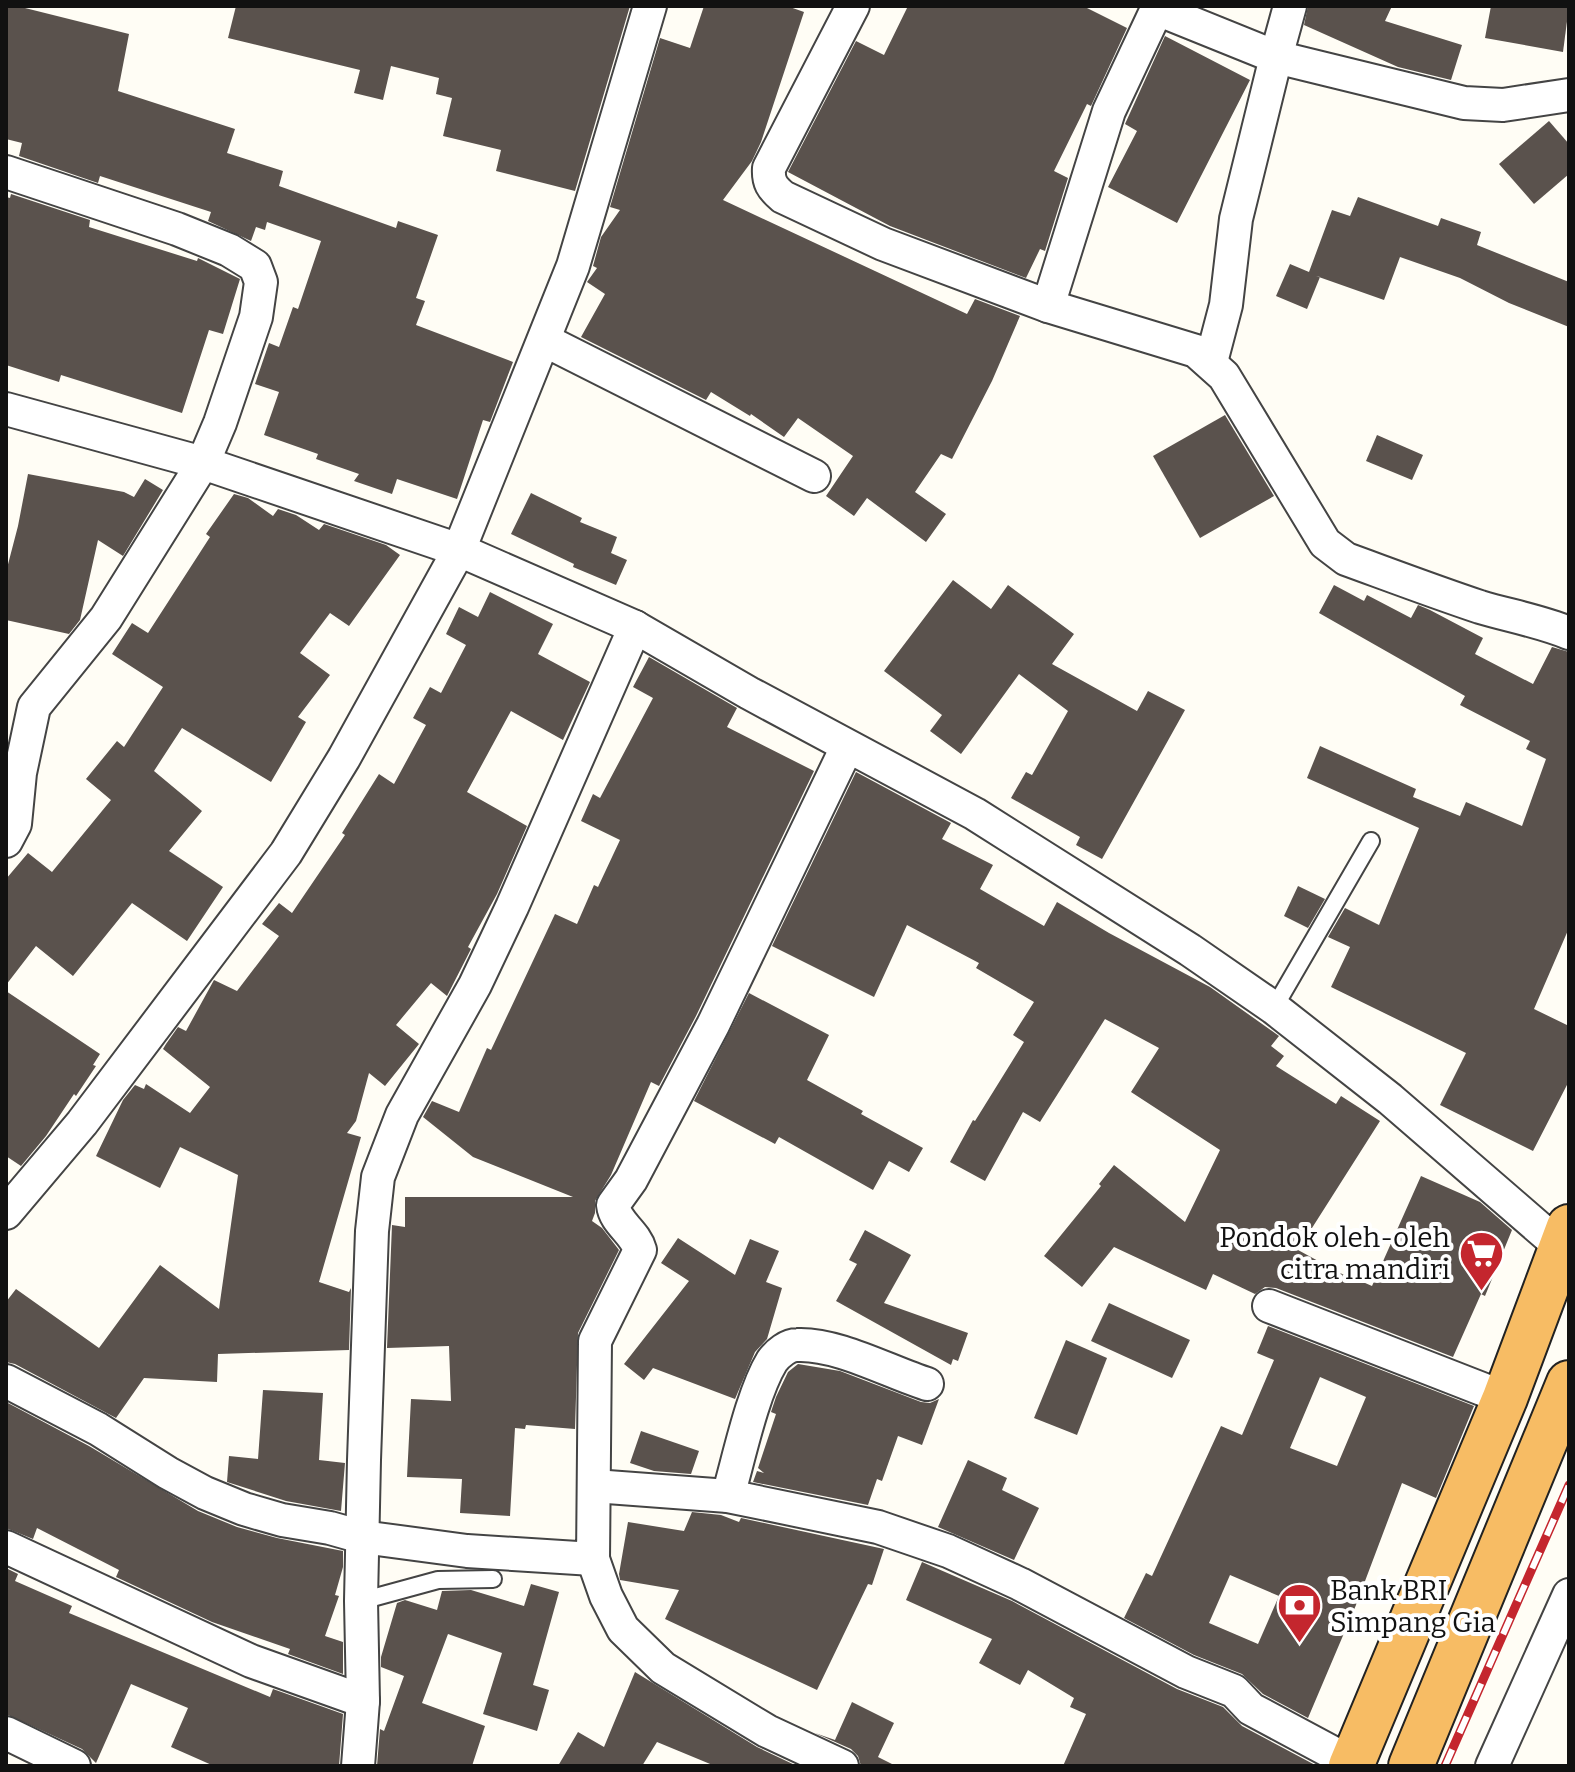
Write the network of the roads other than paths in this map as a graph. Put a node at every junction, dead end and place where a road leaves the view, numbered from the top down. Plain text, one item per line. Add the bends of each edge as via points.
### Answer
1 (650, 6) edge
2 (853, 6) edge
3 (1290, 6) edge
4 (1158, 7) edge
5 (1276, 57) junction
6 (1569, 95) edge
7 (6, 172) edge
8 (1048, 306) junction
9 (544, 340) junction
10 (1211, 362) junction
11 (6, 409) edge
12 (203, 463) junction
13 (814, 476) dead end
14 (459, 550) junction
15 (635, 627) junction
16 (1569, 633) edge
17 (847, 747) junction
18 (6, 841) edge
19 (1371, 841) dead end
20 (1274, 1008) junction
21 (6, 1213) edge
22 (1565, 1237) edge
23 (1269, 1306) dead end
24 (6, 1381) edge
25 (1569, 1383) edge
26 (927, 1384) dead end
27 (1505, 1398) junction
28 (594, 1486) junction
29 (728, 1496) junction
30 (362, 1537) junction
31 (6, 1547) edge
32 (593, 1559) junction
33 (493, 1579) dead end
34 (1569, 1595) edge
35 (361, 1601) junction
36 (363, 1701) junction
37 (6, 1733) edge
38 (1352, 1765) edge
39 (74, 1766) edge
40 (358, 1766) edge
41 (842, 1766) edge
42 (1411, 1766) edge
43 (1492, 1766) edge

1 - 9 street via 573,266
2 - 8 street via 769,168 772,188 883,244
3 - 5 street
4 - 5 street
4 - 8 street via 1109,111
5 - 6 street via 1464,103 1503,105
5 - 10 street via 1236,219 1230,281
7 - 12 street via 177,229 255,266 261,282 256,317
8 - 10 street via 1196,351
9 - 13 street
9 - 14 street
10 - 16 street via 1335,553 1436,592
11 - 12 street
12 - 14 street
12 - 18 street via 106,618 34,707 15,824
14 - 15 street
14 - 21 street via 286,853 82,1123
15 - 17 street
15 - 30 street via 506,920 402,1115 378,1177
17 - 20 street via 975,814
17 - 28 street via 713,1025 613,1205 640,1250 595,1341
19 - 20 lane
20 - 22 street
22 - 27 highway
23 - 27 street
24 - 30 street via 205,1493 282,1520
25 - 42 highway
26 - 29 street via 849,1354 789,1347 773,1361 755,1402
27 - 38 highway
28 - 29 street
28 - 32 street
29 - 38 street via 878,1527 948,1551 1186,1672 1234,1691 1251,1709
30 - 32 street
30 - 35 street
31 - 36 street via 251,1661
32 - 41 street via 623,1629 663,1668 767,1731
33 - 35 lane via 438,1580
34 - 43 street
35 - 36 street
36 - 40 street
37 - 39 street

